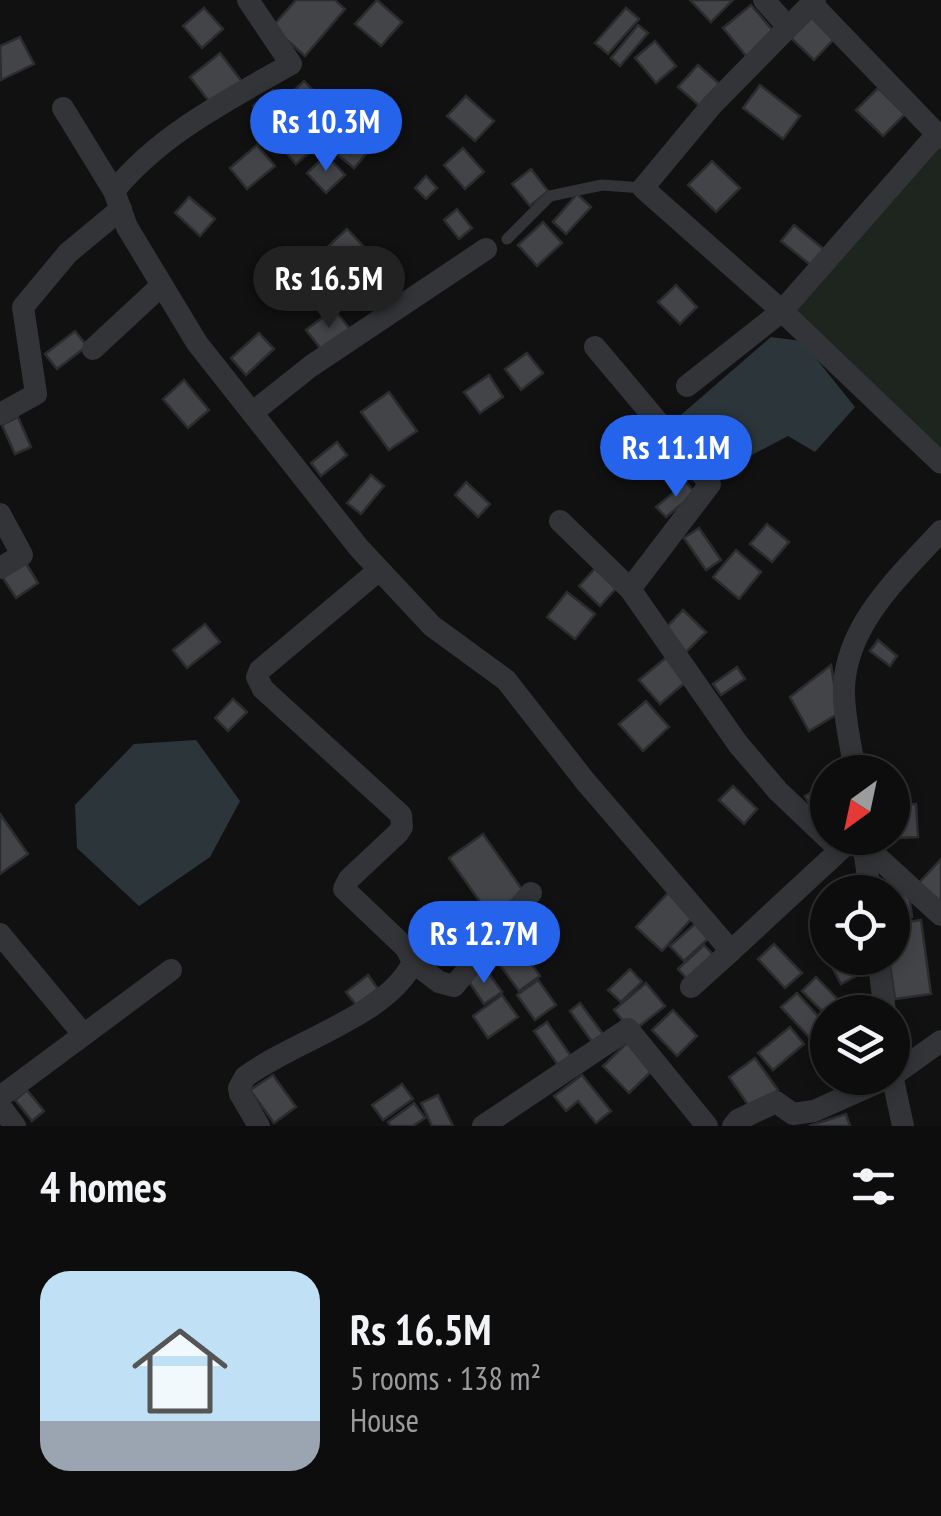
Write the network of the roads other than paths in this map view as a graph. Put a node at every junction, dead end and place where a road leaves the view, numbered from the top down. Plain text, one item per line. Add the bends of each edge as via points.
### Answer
1 (248, 0) edge
2 (764, 0) edge
3 (813, 1) edge
4 (788, 27) junction
5 (63, 108) dead end
6 (939, 135) edge
7 (643, 188) junction
8 (117, 200) junction
9 (497, 244) joint
10 (162, 285) junction
11 (782, 311) junction
12 (595, 347) dead end
13 (93, 349) dead end
14 (688, 386) dead end
15 (252, 413) junction
16 (0, 414) edge
17 (941, 462) edge
18 (0, 514) edge
19 (560, 521) dead end
20 (941, 532) edge
21 (0, 568) edge
22 (379, 570) junction
23 (630, 588) junction
24 (852, 755) edge
25 (810, 812) edge
26 (840, 855) edge
27 (870, 855) edge
28 (531, 893) dead end
29 (941, 915) edge
30 (0, 934) edge
31 (731, 951) junction
32 (413, 962) junction
33 (171, 970) dead end
34 (691, 987) dead end
35 (82, 1034) junction
36 (941, 1041) edge
37 (910, 1063) edge
38 (849, 1095) edge
39 (896, 1095) edge
40 (0, 1097) edge
41 (0, 1106) edge
42 (15, 1126) edge
43 (259, 1126) edge
44 (483, 1126) edge
45 (707, 1126) edge
46 (733, 1126) edge
47 (903, 1126) edge

1 - 8 street via 291,64 194,119 125,177
2 - 4 street
3 - 4 street
3 - 6 street
4 - 7 street
5 - 8 street
6 - 11 street
7 - 9 lane via 602,185 550,196
7 - 11 street
8 - 10 street
8 - 16 street via 23,307 36,394
9 - 15 street via 311,366
10 - 13 street
10 - 15 street
11 - 14 street
11 - 17 street
12 - 23 street via 710,484
15 - 22 street
18 - 21 street via 22,555
19 - 23 street
20 - 24 street via 890,586 852,644 844,688
22 - 31 street via 432,626 506,680
22 - 32 street via 257,677 401,816 398,833 344,889
23 - 25 street via 738,744 778,791
26 - 31 street
27 - 29 street
28 - 32 street via 454,986
30 - 35 street
31 - 34 street
32 - 43 street via 376,1002 245,1077 240,1094
33 - 35 street
35 - 40 street
36 - 37 street
38 - 46 street via 792,1114 776,1102
39 - 47 street
41 - 42 street
44 - 45 street via 628,1029

